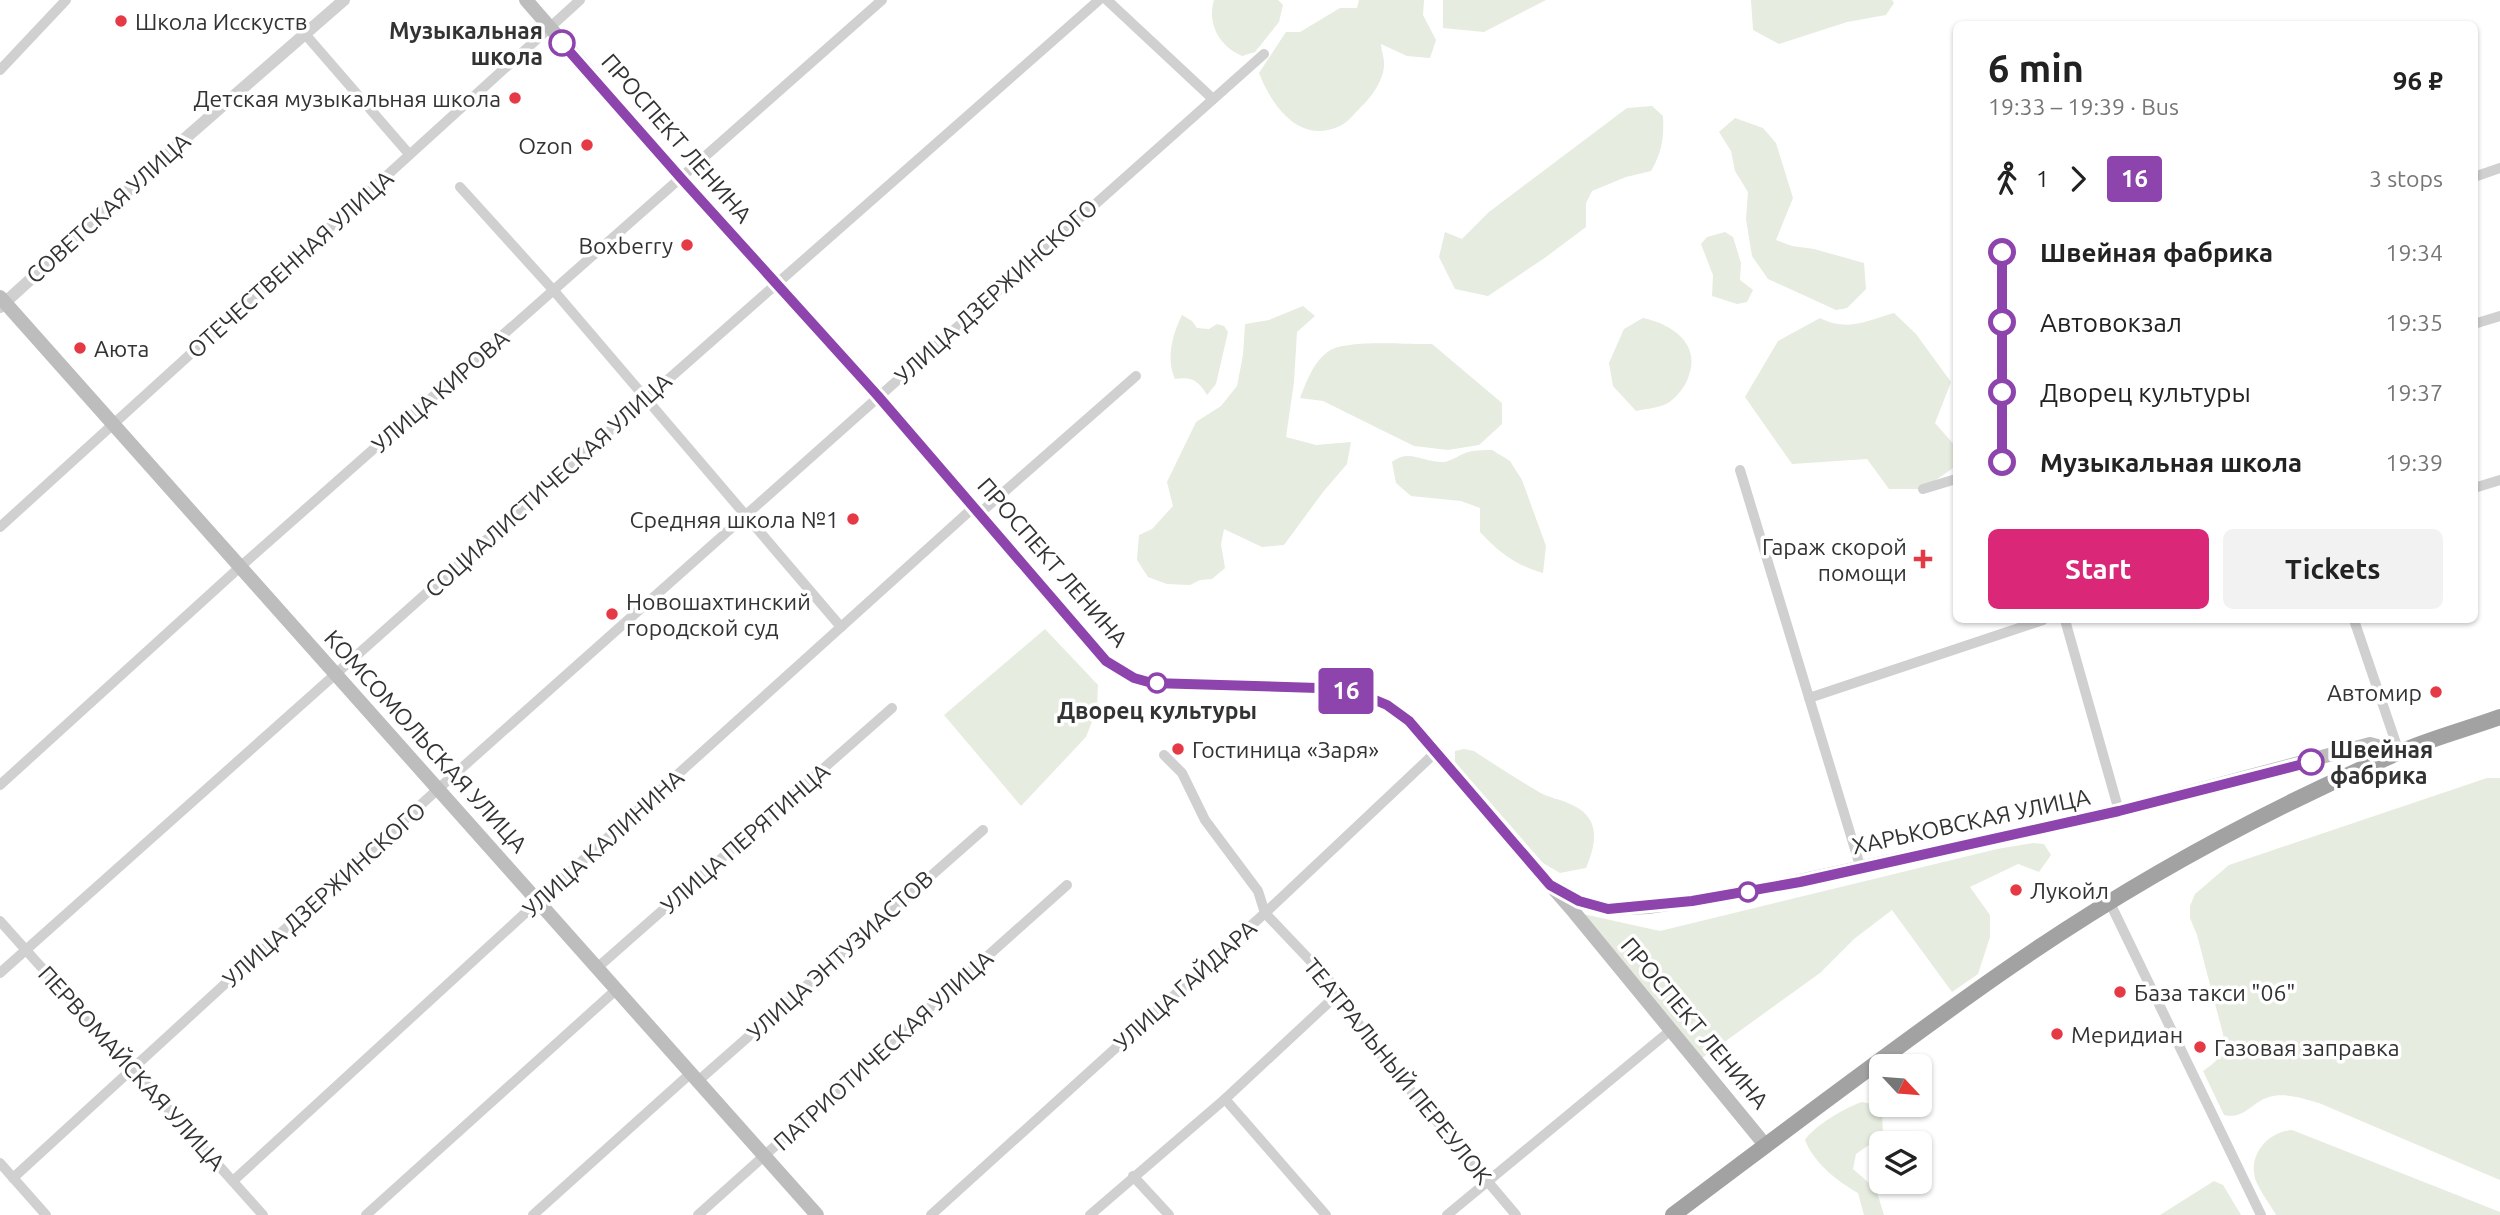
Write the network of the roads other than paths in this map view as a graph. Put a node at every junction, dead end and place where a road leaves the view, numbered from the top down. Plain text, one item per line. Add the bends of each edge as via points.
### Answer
1 (66, 0) edge
2 (344, 0) edge
3 (526, 0) edge
4 (580, 0) edge
5 (883, 0) edge
6 (1099, 0) edge
7 (1107, 0) edge
8 (549, 27) junction
9 (305, 34) junction
10 (1264, 54) dead end
11 (0, 70) edge
12 (1213, 99) junction
13 (409, 155) junction
14 (2500, 168) edge
15 (2478, 176) edge
16 (680, 177) junction
17 (460, 187) dead end
18 (776, 284) junction
19 (555, 292) junction
20 (2, 302) edge
21 (2500, 316) edge
22 (2478, 323) edge
23 (1136, 376) dead end
24 (878, 396) junction
25 (646, 398) junction
26 (114, 424) junction
27 (1740, 470) dead end
28 (1953, 480) edge
29 (2500, 480) edge
30 (2478, 487) edge
31 (1923, 489) dead end
32 (977, 510) junction
33 (746, 515) junction
34 (0, 527) edge
35 (240, 567) junction
36 (2034, 623) edge
37 (2066, 623) edge
38 (2355, 623) edge
39 (841, 627) junction
40 (335, 674) junction
41 (1809, 698) junction
42 (891, 708) dead end
43 (2500, 717) edge
44 (1436, 752) junction
45 (2399, 752) junction
46 (1164, 755) dead end
47 (0, 785) edge
48 (438, 789) junction
49 (2119, 811) junction
50 (983, 830) dead end
51 (1861, 869) junction
52 (1067, 885) dead end
53 (1550, 885) junction
54 (539, 902) junction
55 (2110, 903) junction
56 (1265, 913) junction
57 (0, 920) edge
58 (26, 949) junction
59 (597, 968) junction
60 (0, 973) edge
61 (617, 989) junction
62 (1340, 992) junction
63 (1671, 1030) junction
64 (133, 1069) junction
65 (695, 1077) junction
66 (1225, 1099) junction
67 (1766, 1146) junction
68 (765, 1156) junction
69 (0, 1164) edge
70 (1133, 1176) junction
71 (13, 1178) junction
72 (233, 1181) junction
73 (1486, 1181) junction
74 (46, 1215) edge
75 (263, 1215) edge
76 (366, 1215) edge
77 (533, 1215) edge
78 (698, 1215) edge
79 (817, 1215) edge
80 (931, 1215) edge
81 (1090, 1215) edge
82 (1169, 1215) edge
83 (1326, 1215) edge
84 (1447, 1215) edge
85 (1516, 1215) edge
86 (1673, 1215) edge
87 (2261, 1215) edge

1 - 11 street
2 - 9 street, СОВЕТСКАЯ УЛИЦА
3 - 8 main road, ПРОСПЕКТ ЛЕНИНА
4 - 8 street, ОТЕЧЕСТВЕННАЯ УЛИЦА
5 - 16 street, УЛИЦА КИРОВА
6 - 18 street, СОЦИАЛИСТИЧЕСКАЯ УЛИЦА
7 - 12 street
8 - 13 street, ОТЕЧЕСТВЕННАЯ УЛИЦА
8 - 16 main road, ПРОСПЕКТ ЛЕНИНА
9 - 13 street
9 - 20 street, СОВЕТСКАЯ УЛИЦА
10 - 12 street, УЛИЦА ДЗЕРЖИНСКОГО
12 - 24 street, УЛИЦА ДЗЕРЖИНСКОГО
13 - 26 street, ОТЕЧЕСТВЕННАЯ УЛИЦА
14 - 15 street
16 - 18 main road, ПРОСПЕКТ ЛЕНИНА
16 - 19 street, УЛИЦА КИРОВА
17 - 19 street
18 - 24 main road, ПРОСПЕКТ ЛЕНИНА
18 - 25 street, СОЦИАЛИСТИЧЕСКАЯ УЛИЦА
19 - 25 street
19 - 35 street, УЛИЦА КИРОВА
20 - 26 main road, КОМСОМОЛЬСКАЯ УЛИЦА
21 - 22 street
23 - 32 street, УЛИЦА КАЛИНИНА
24 - 32 main road, ПРОСПЕКТ ЛЕНИНА
24 - 33 street, УЛИЦА ДЗЕРЖИНСКОГО
25 - 33 street
25 - 40 street, СОЦИАЛИСТИЧЕСКАЯ УЛИЦА
26 - 34 street, ОТЕЧЕСТВЕННАЯ УЛИЦА
26 - 35 main road, КОМСОМОЛЬСКАЯ УЛИЦА
27 - 41 street
28 - 31 street
29 - 30 street
32 - 39 street, УЛИЦА КАЛИНИНА
32 - 44 main road, ПРОСПЕКТ ЛЕНИНА via 1106,661 1134,678 1152,683 1356,692 1409,721
33 - 39 street
33 - 48 street, УЛИЦА ДЗЕРЖИНСКОГО
35 - 40 main road, КОМСОМОЛЬСКАЯ УЛИЦА
35 - 47 street, УЛИЦА КИРОВА
36 - 41 street
37 - 49 street
38 - 45 street
39 - 54 street, УЛИЦА КАЛИНИНА
40 - 48 main road, КОМСОМОЛЬСКАЯ УЛИЦА
40 - 58 street, СОЦИАЛИСТИЧЕСКАЯ УЛИЦА
41 - 51 street
42 - 59 street, УЛИЦА ПЕРЯТИНЦА
43 - 45 highway
44 - 53 main road, ПРОСПЕКТ ЛЕНИНА
44 - 56 street, УЛИЦА ГАЙДАРА
45 - 49 main road, ХАРЬКОВСКАЯ УЛИЦА via 2370,744
45 - 55 highway via 2267,816
46 - 56 street, ТЕАТРАЛЬНЫЙ ПЕРЕУЛОК via 1182,773 1205,820 1258,891
48 - 54 main road, КОМСОМОЛЬСКАЯ УЛИЦА
48 - 64 street, УЛИЦА ДЗЕРЖИНСКОГО
49 - 51 main road, ХАРЬКОВСКАЯ УЛИЦА
50 - 65 street, УЛИЦА ЭНТУЗИАСТОВ
51 - 53 main road, ХАРЬКОВСКАЯ УЛИЦА via 1754,891 1621,909 1579,901
52 - 68 street, ПАТРИОТИЧЕСКАЯ УЛИЦА
53 - 63 main road, ПРОСПЕКТ ЛЕНИНА
54 - 59 main road, КОМСОМОЛЬСКАЯ УЛИЦА
54 - 72 street, УЛИЦА КАЛИНИНА
55 - 67 highway via 1997,975
55 - 87 street
56 - 62 street, ТЕАТРАЛЬНЫЙ ПЕРЕУЛОК
56 - 80 street, УЛИЦА ГАЙДАРА
57 - 58 street, ПЕРВОМАЙСКАЯ УЛИЦА
58 - 60 street, СОЦИАЛИСТИЧЕСКАЯ УЛИЦА
58 - 64 street, ПЕРВОМАЙСКАЯ УЛИЦА
59 - 61 main road, КОМСОМОЛЬСКАЯ УЛИЦА
61 - 65 main road, КОМСОМОЛЬСКАЯ УЛИЦА
61 - 76 street
62 - 66 street
62 - 73 street, ТЕАТРАЛЬНЫЙ ПЕРЕУЛОК via 1380,1053
63 - 67 main road, ПРОСПЕКТ ЛЕНИНА
63 - 73 street
64 - 71 street, УЛИЦА ДЗЕРЖИНСКОГО
64 - 72 street, ПЕРВОМАЙСКАЯ УЛИЦА
65 - 68 main road, КОМСОМОЛЬСКАЯ УЛИЦА
65 - 77 street, УЛИЦА ЭНТУЗИАСТОВ
66 - 70 street
66 - 83 street
67 - 86 highway
68 - 78 street, ПАТРИОТИЧЕСКАЯ УЛИЦА
68 - 79 main road, КОМСОМОЛЬСКАЯ УЛИЦА
69 - 71 street
70 - 81 street
70 - 82 street
71 - 74 street
72 - 75 street, ПЕРВОМАЙСКАЯ УЛИЦА
73 - 84 street
73 - 85 street, ТЕАТРАЛЬНЫЙ ПЕРЕУЛОК

